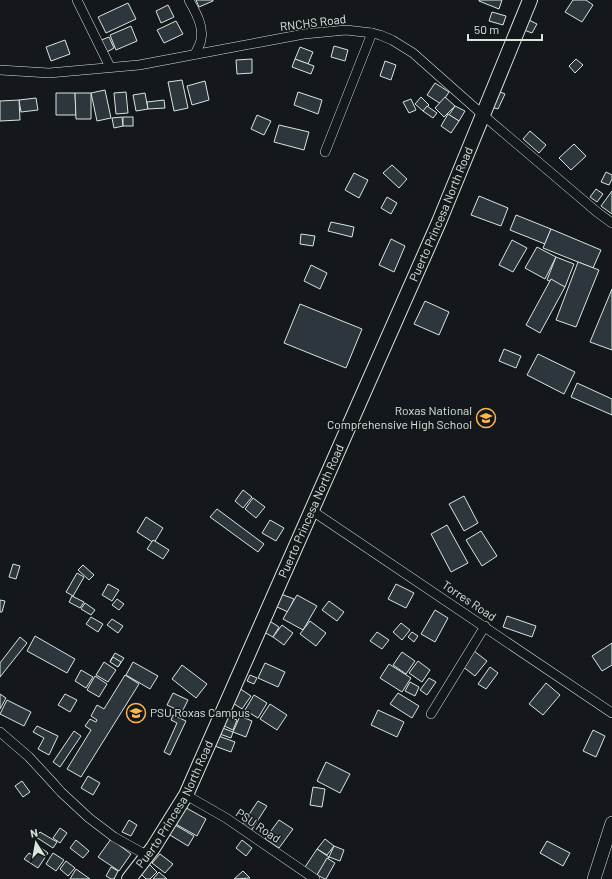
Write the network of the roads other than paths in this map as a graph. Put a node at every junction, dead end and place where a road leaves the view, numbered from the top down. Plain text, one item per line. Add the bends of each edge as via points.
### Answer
1 (77, 0) edge
2 (189, 0) edge
3 (530, 0) edge
4 (372, 33) junction
5 (195, 54) junction
6 (110, 67) junction
7 (0, 70) edge
8 (483, 115) junction
9 (325, 152) dead end
10 (612, 223) edge
11 (311, 510) junction
12 (485, 626) junction
13 (612, 713) edge
14 (431, 714) dead end
15 (0, 732) edge
16 (186, 795) junction
17 (612, 822) edge
18 (148, 856) junction
19 (129, 879) edge
20 (315, 879) edge
21 (594, 879) edge

1 - 6 street
2 - 5 street via 202,32
3 - 8 main road, Puerto Princesa North Road
4 - 5 street, RNCHS Road via 346,30 304,34
4 - 8 street, RNCHS Road via 392,40 413,54
4 - 9 street
5 - 6 street, RNCHS Road via 139,65
6 - 7 street, RNCHS Road via 49,73
8 - 10 street, RNCHS Road
8 - 11 main road, Puerto Princesa North Road via 439,222
11 - 12 street, Torres Road
11 - 16 main road, Puerto Princesa North Road
12 - 13 street, Torres Road
12 - 14 street
15 - 18 street via 29,757 89,818 114,837
16 - 18 main road, Puerto Princesa North Road
16 - 20 street, PSU Road via 226,818
17 - 21 street
18 - 19 main road, Puerto Princesa North Road

